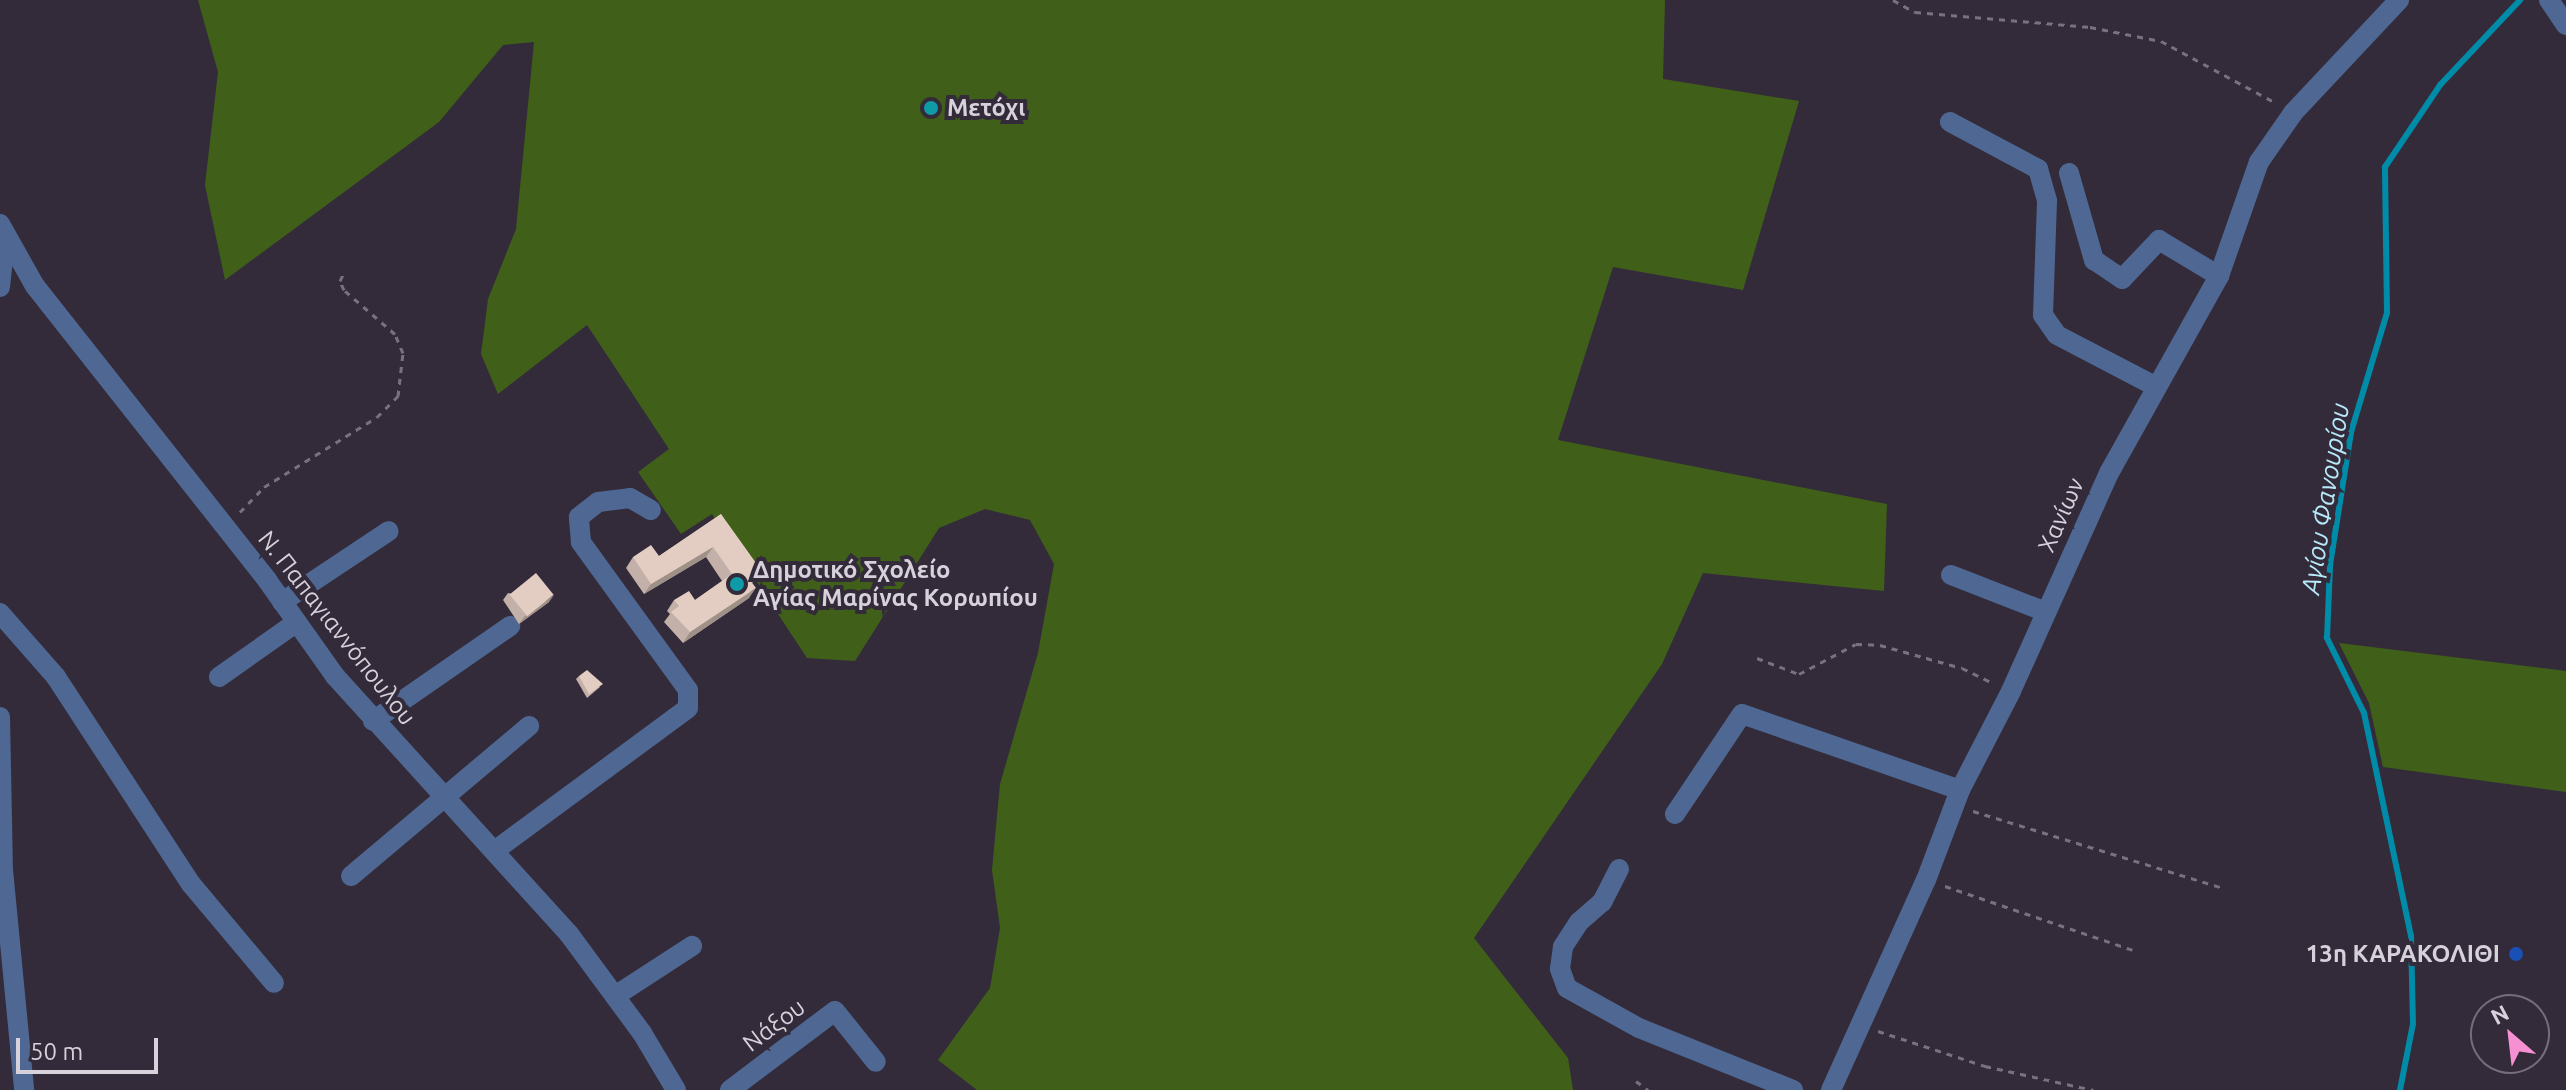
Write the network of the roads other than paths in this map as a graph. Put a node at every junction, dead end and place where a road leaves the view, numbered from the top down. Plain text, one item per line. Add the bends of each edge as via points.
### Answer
1 (2399, 0) edge
2 (2549, 0) edge
3 (2566, 25) edge
4 (1950, 122) dead end
5 (2069, 173) dead end
6 (3, 232) edge
7 (2219, 276) junction
8 (0, 287) edge
9 (2155, 386) junction
10 (651, 510) dead end
11 (389, 531) dead end
12 (1951, 575) dead end
13 (282, 602) junction
14 (2046, 612) junction
15 (0, 613) edge
16 (297, 622) junction
17 (510, 626) dead end
18 (219, 677) dead end
19 (0, 717) edge
20 (373, 721) junction
21 (529, 726) dead end
22 (444, 794) junction
23 (1957, 798) junction
24 (1675, 814) dead end
25 (497, 849) junction
26 (1619, 869) dead end
27 (351, 876) dead end
28 (692, 946) dead end
29 (274, 983) dead end
30 (615, 996) junction
31 (876, 1062) dead end
32 (24, 1090) edge
33 (676, 1090) edge
34 (730, 1090) edge
35 (1793, 1090) edge
36 (1831, 1090) edge

1 - 7 street, Χανίων via 2293,113 2259,162
2 - 3 street
4 - 9 street via 2038,169 2047,201 2043,315 2057,335
5 - 7 street via 2094,260 2122,279 2159,240
6 - 8 street
6 - 13 street, Ν. Παπαγιαννόπουλου via 72,335
7 - 9 street, Χανίων
9 - 14 street, Χανίων
10 - 25 street via 630,498 598,502 579,517 581,542 688,690 688,708
11 - 13 street
12 - 14 street
13 - 16 street, Ν. Παπαγιαννόπουλου
14 - 23 street, Χανίων
15 - 29 street via 56,677 191,884
16 - 18 street
16 - 20 street, Ν. Παπαγιαννόπουλου
17 - 20 street
19 - 32 street via 3,870
20 - 22 street, Ν. Παπαγιαννόπουλου
21 - 22 street
22 - 25 street, Ν. Παπαγιαννόπουλου
22 - 27 street
23 - 24 street via 1742,714
23 - 36 street, Χανίων via 1863,1027
25 - 30 street, Ν. Παπαγιαννόπουλου
26 - 35 street via 1602,902 1579,922 1563,947 1560,969 1567,988 1639,1028
28 - 30 street
30 - 33 street, Ν. Παπαγιαννόπουλου
31 - 34 street, Νάξου via 835,1011

